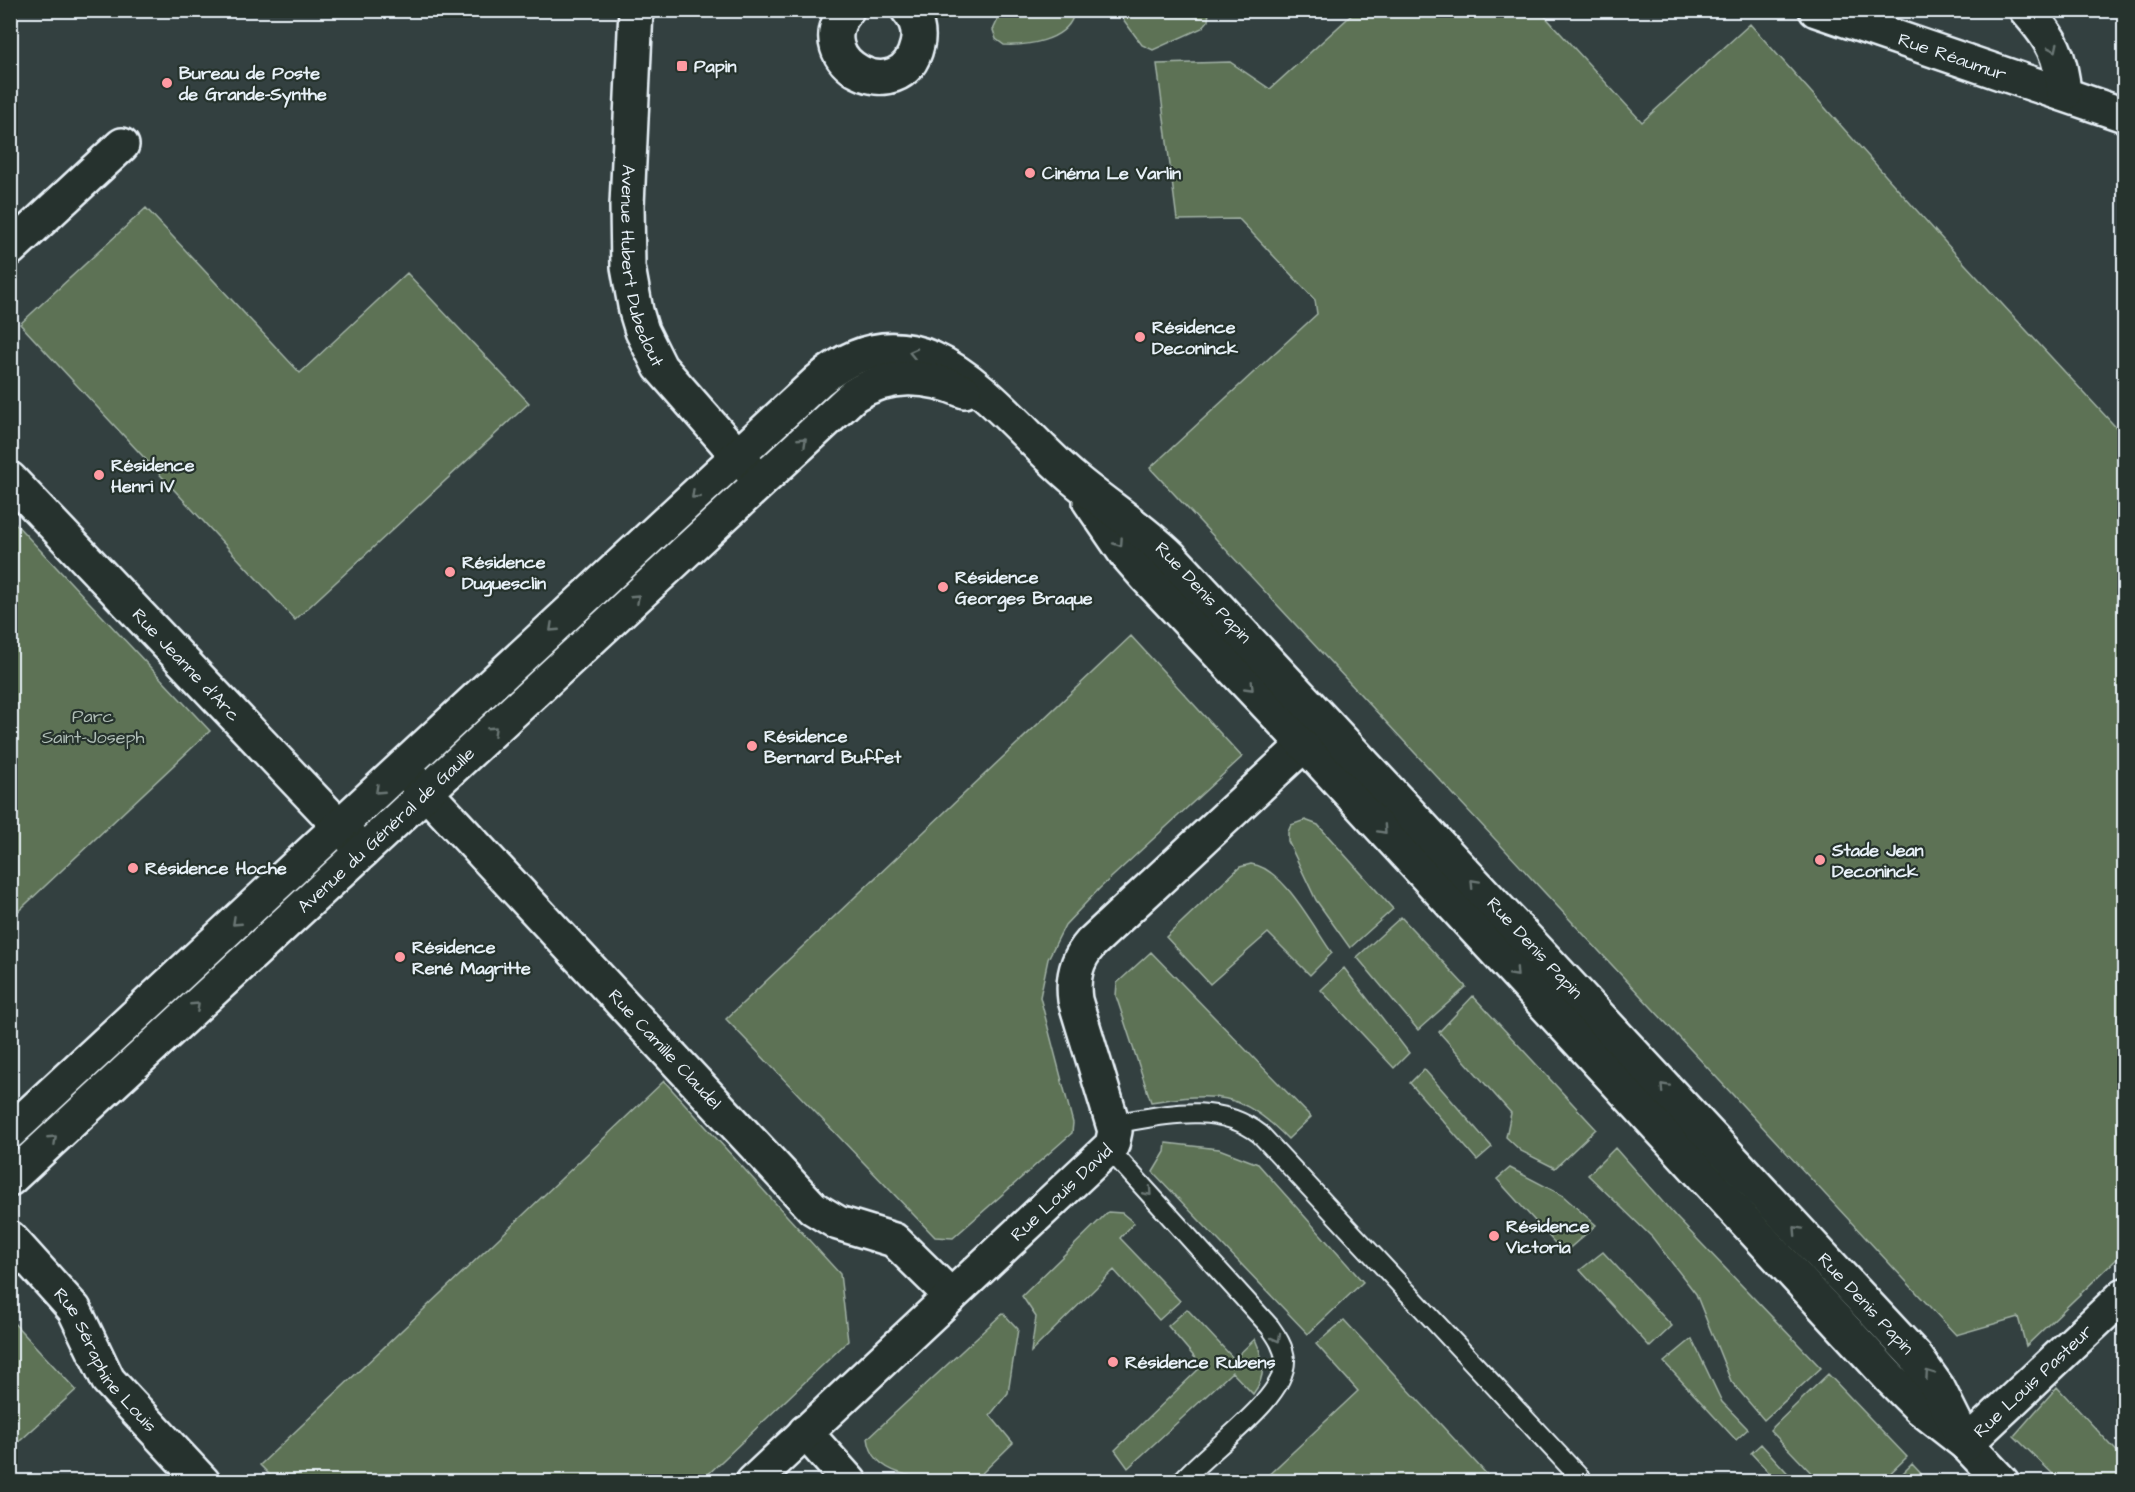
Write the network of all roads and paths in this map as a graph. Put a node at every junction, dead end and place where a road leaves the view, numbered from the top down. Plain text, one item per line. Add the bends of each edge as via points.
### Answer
1 (636, 10) edge
2 (847, 10) edge
3 (908, 10) edge
4 (2026, 10) edge
5 (1833, 13) edge
6 (2064, 94) junction
7 (2124, 115) edge
8 (122, 145) dead end
9 (10, 249) edge
10 (1012, 420) junction
11 (738, 455) junction
12 (10, 479) edge
13 (760, 481) junction
14 (1315, 734) junction
15 (403, 767) junction
16 (426, 792) junction
17 (340, 826) junction
18 (363, 851) junction
19 (14, 1123) edge
20 (1111, 1136) junction
21 (10, 1179) edge
22 (10, 1238) edge
23 (2124, 1295) edge
24 (951, 1296) junction
25 (805, 1432) junction
26 (1966, 1444) junction
27 (202, 1482) edge
28 (753, 1482) edge
29 (850, 1482) edge
30 (1181, 1482) edge
31 (1584, 1482) edge
32 (2002, 1482) edge

1 - 11 street, Avenue Hubert Dubedout via 627,205 628,267 636,311 660,367
2 - 3 street via 839,22 840,54 853,70 878,78 903,69 915,52 918,33
4 -> 6 street via 2043,29 2058,56
5 - 6 street, Rue Réaumur
6 - 7 street, Rue Réaumur
8 - 9 street
10 -> 11 street, Rue Denis Papin via 980,387 946,365 910,351 874,351 831,370
13 -> 10 street, Rue Denis Papin via 854,395 887,381 910,378 950,385
10 - 14 street, Rue Denis Papin via 1073,478 1146,577
11 - 13 street, Avenue Hubert Dubedout
11 -> 15 street, Avenue du Général de Gaulle
12 - 17 street, Rue Jeanne d'Arc
16 -> 13 street, Avenue du Général de Gaulle
14 - 20 street, Rue Louis David via 1091,943 1079,959 1074,989 1077,1010
14 - 26 street, Rue Denis Papin via 1890,1378
15 - 16 street, Rue Camille Claudel
15 -> 17 street, Avenue du Général de Gaulle
16 - 18 street, Avenue du Général de Gaulle
16 - 24 street, Rue Camille Claudel via 813,1208 838,1223 894,1240
17 - 18 street, Rue Jeanne d'Arc
17 -> 19 street, Avenue du Général de Gaulle
21 -> 18 street, Avenue du Général de Gaulle
20 - 24 street, Rue Louis David
20 -> 30 lane via 1270,1327 1280,1341 1285,1359 1272,1395
20 - 31 lane via 1191,1112 1227,1116 1260,1134
22 - 27 street, Rue Séraphine Louis via 74,1309 108,1380
23 - 26 street, Rue Louis Pasteur
24 - 25 street, Rue Louis David
25 - 28 street, Rue Louis David
25 - 29 street
26 - 32 street, Rue Denis Papin

